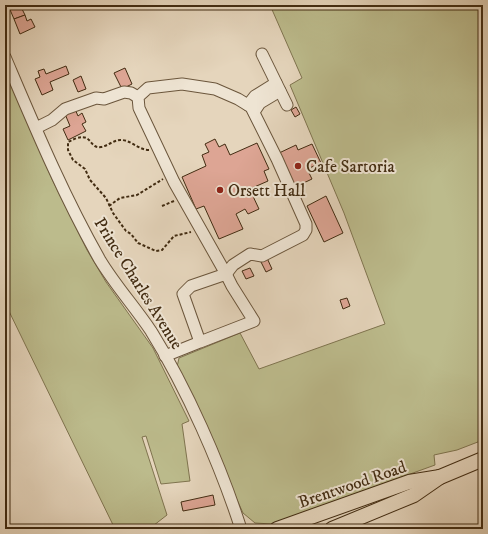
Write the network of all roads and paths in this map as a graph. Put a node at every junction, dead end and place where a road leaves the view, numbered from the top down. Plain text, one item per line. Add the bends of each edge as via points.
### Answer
1 (262, 54) dead end
2 (5, 57) edge
3 (278, 87) junction
4 (138, 96) junction
5 (287, 105) dead end
6 (251, 109) junction
7 (36, 128) junction
8 (160, 150) junction
9 (170, 174) junction
10 (109, 206) junction
11 (200, 230) junction
12 (226, 274) junction
13 (200, 342) junction
14 (165, 356) junction
15 (483, 459) edge
16 (440, 477) junction
17 (241, 529) edge
18 (277, 529) edge
19 (332, 529) edge

1 - 3 street
2 - 7 street, Prince Charles Avenue
3 - 5 street
3 - 6 street
4 - 6 street via 148,88 182,84 215,89 238,99
4 - 7 street via 124,92 104,99 96,98 65,109 52,120
4 - 8 street via 139,108
6 - 12 street via 303,215 306,230 302,235 272,252 262,256 250,254 233,265
7 - 14 street, Prince Charles Avenue via 101,261 150,330
8 - 9 street
8 - 10 path via 145,150 123,140 100,147 83,136 68,142 68,150 73,160 85,169
9 - 10 path via 137,195 120,198
9 - 11 street
10 - 11 path via 126,231 152,251 162,250 174,236
11 - 12 street
12 - 13 street via 191,286 183,294
12 - 13 street via 254,321
13 - 14 street
14 - 17 street, Prince Charles Avenue via 210,450
15 - 16 main road, Brentwood Road
16 - 18 main road, Brentwood Road via 409,482
16 - 19 main road, Brentwood Road via 414,495

